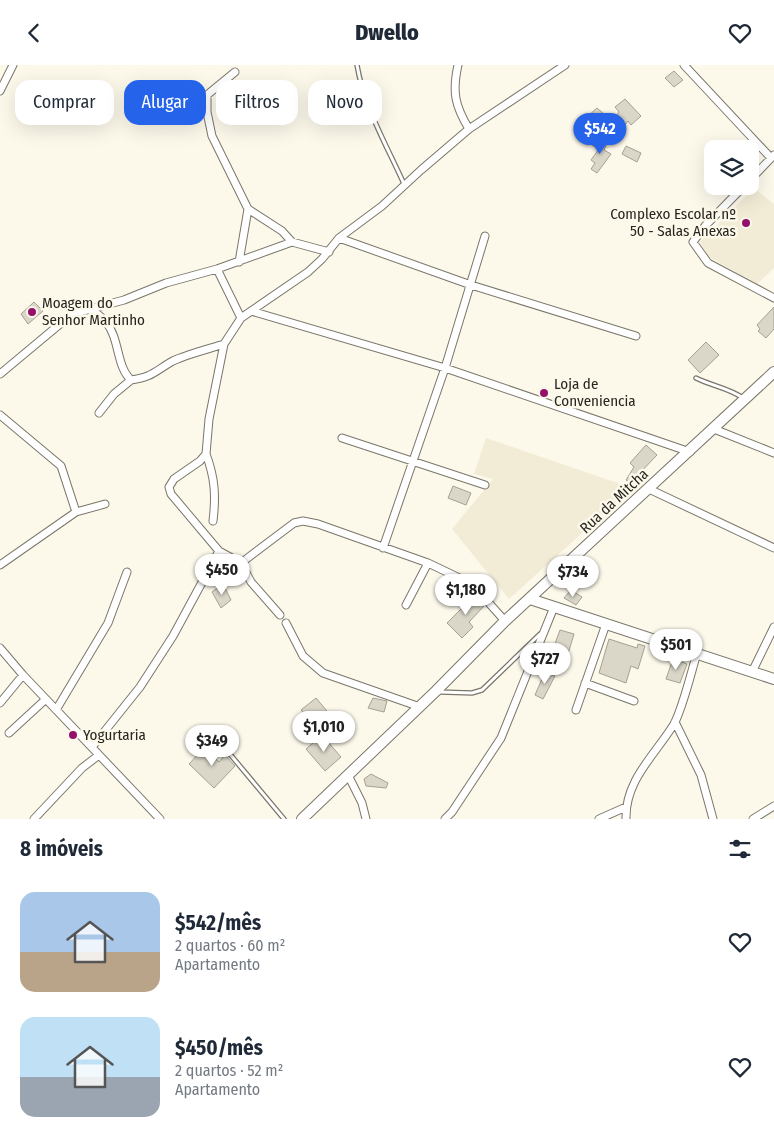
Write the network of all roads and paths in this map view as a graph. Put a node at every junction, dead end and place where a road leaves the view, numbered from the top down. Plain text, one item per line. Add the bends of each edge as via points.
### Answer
1 (13, 65) edge
2 (356, 65) edge
3 (458, 65) edge
4 (565, 65) edge
5 (684, 65) edge
6 (234, 72) dead end
7 (0, 91) edge
8 (469, 129) junction
9 (773, 156) edge
10 (759, 171) edge
11 (404, 185) junction
12 (735, 195) edge
13 (248, 209) junction
14 (485, 236) dead end
15 (339, 238) junction
16 (292, 242) junction
17 (329, 252) junction
18 (239, 262) junction
19 (217, 269) junction
20 (471, 285) junction
21 (774, 299) edge
22 (91, 309) junction
23 (251, 311) junction
24 (242, 318) junction
25 (636, 335) dead end
26 (224, 345) junction
27 (445, 368) junction
28 (774, 372) edge
29 (0, 373) edge
30 (696, 379) dead end
31 (131, 380) junction
32 (745, 400) junction
33 (99, 413) dead end
34 (0, 415) edge
35 (714, 429) junction
36 (342, 438) dead end
37 (690, 452) junction
38 (774, 453) edge
39 (206, 454) junction
40 (413, 460) junction
41 (486, 485) dead end
42 (649, 489) junction
43 (105, 505) dead end
44 (76, 512) junction
45 (213, 521) dead end
46 (383, 548) junction
47 (774, 548) edge
48 (219, 551) junction
49 (241, 563) junction
50 (428, 563) junction
51 (0, 565) edge
52 (127, 571) dead end
53 (530, 599) junction
54 (406, 605) dead end
55 (554, 607) junction
56 (280, 615) dead end
57 (506, 621) junction
58 (286, 623) dead end
59 (606, 624) junction
60 (774, 627) edge
61 (545, 629) junction
62 (0, 647) edge
63 (697, 653) junction
64 (752, 671) junction
65 (22, 675) junction
66 (774, 679) edge
67 (585, 683) junction
68 (436, 691) junction
69 (46, 699) junction
70 (634, 701) dead end
71 (0, 703) edge
72 (420, 707) junction
73 (56, 710) junction
74 (576, 710) dead end
75 (675, 722) junction
76 (9, 733) dead end
77 (92, 747) junction
78 (229, 753) dead end
79 (100, 755) junction
80 (348, 775) junction
81 (774, 806) edge
82 (626, 807) junction
83 (34, 819) edge
84 (160, 819) edge
85 (284, 819) edge
86 (302, 819) edge
87 (366, 819) edge
88 (445, 819) edge
89 (600, 819) edge
90 (626, 819) edge
91 (713, 819) edge
92 (754, 819) edge

1 - 7 street
2 - 11 lane via 368,106
3 - 8 street via 454,94 460,115
4 - 8 street
5 - 9 street
6 - 13 street via 207,95 207,112 212,136
8 - 11 street
9 - 10 street
11 - 15 street
12 - 21 street via 693,242 708,263
13 - 16 street via 282,231
13 - 18 street
14 - 20 street
15 - 17 street
15 - 20 street
16 - 17 street
16 - 18 street
17 - 23 street via 308,272
18 - 19 street
19 - 22 street
19 - 24 street
20 - 25 street
20 - 27 street
22 - 29 street via 72,314
22 - 31 street via 107,323 123,373
23 - 24 street
23 - 27 street
24 - 26 street
26 - 31 street via 178,359 145,378
26 - 39 street
27 - 37 street
27 - 40 street
28 - 32 main road, Rua da Mitcha
30 - 32 lane via 731,390
31 - 33 street
32 - 35 main road, Rua da Mitcha
34 - 44 street via 61,466
35 - 37 main road, Rua da Mitcha
35 - 38 street
36 - 40 street
37 - 42 main road, Rua da Mitcha
39 - 45 street via 215,486
39 - 48 street via 174,479 169,487
40 - 41 street
40 - 46 street
42 - 47 street
42 - 53 main road, Rua da Mitcha
43 - 44 street
44 - 51 street
46 - 49 street via 303,521 286,528
46 - 50 street
48 - 49 street
48 - 77 street via 173,636 140,687
49 - 56 street via 251,582
50 - 54 street
50 - 57 street via 472,584
52 - 73 street via 108,623
53 - 55 main road
53 - 57 main road, Rua da Mitcha
55 - 59 main road
55 - 61 street
57 - 68 main road, Rua da Mitcha
58 - 72 street via 303,656 322,673
59 - 63 main road
59 - 67 street
60 - 64 street
61 - 68 lane via 482,690 472,693
61 - 88 street via 502,737
62 - 65 street
63 - 64 main road
63 - 75 street
64 - 66 main road
65 - 69 street
65 - 71 street
67 - 70 street
67 - 74 street
68 - 72 main road, Rua da Mitcha
69 - 73 street
69 - 76 street
72 - 80 main road, Rua da Mitcha
73 - 77 street
75 - 82 street via 634,783
75 - 91 street via 701,775
77 - 79 street
78 - 85 lane
79 - 83 street via 82,768
79 - 84 street
80 - 86 main road, Rua da Mitcha
80 - 87 street
81 - 92 street
82 - 89 street
82 - 90 street

